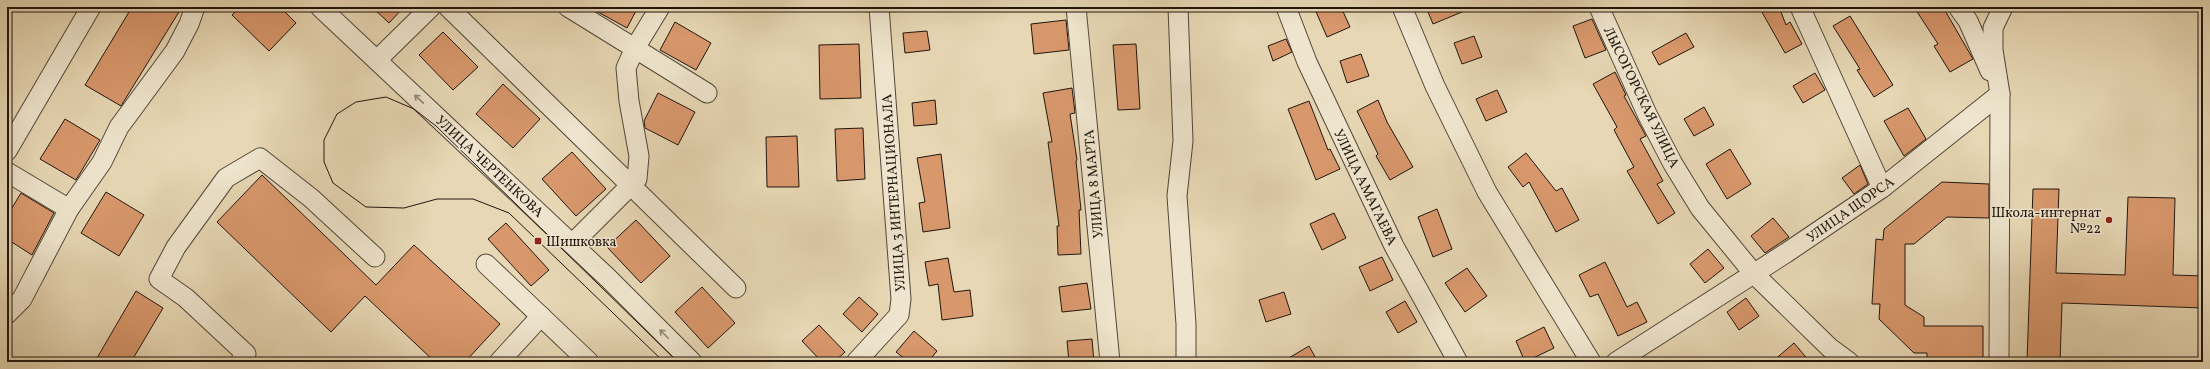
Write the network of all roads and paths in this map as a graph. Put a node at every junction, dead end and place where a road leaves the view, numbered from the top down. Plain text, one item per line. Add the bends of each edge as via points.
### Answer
1 (91, 7) edge
2 (195, 7) edge
3 (320, 7) edge
4 (431, 7) edge
5 (448, 7) edge
6 (568, 7) edge
7 (660, 7) edge
8 (879, 7) edge
9 (1076, 7) edge
10 (1178, 7) edge
11 (1286, 7) edge
12 (1402, 7) edge
13 (1599, 7) edge
14 (1800, 7) edge
15 (1958, 7) edge
16 (2003, 7) edge
17 (635, 48) junction
18 (377, 60) junction
19 (707, 93) dead end
20 (2000, 94) junction
21 (14, 123) edge
22 (7, 151) edge
23 (7, 172) edge
24 (631, 185) junction
25 (1882, 188) junction
26 (69, 209) junction
27 (572, 244) junction
28 (375, 257) dead end
29 (486, 264) dead end
30 (1754, 274) junction
31 (736, 288) dead end
32 (7, 314) edge
33 (541, 316) junction
34 (247, 359) edge
35 (499, 362) edge
36 (589, 362) edge
37 (692, 362) edge
38 (856, 362) edge
39 (1110, 362) edge
40 (1186, 362) edge
41 (1458, 362) edge
42 (1591, 362) edge
43 (1616, 362) edge
44 (1849, 362) edge
45 (1999, 362) edge

1 - 21 street
2 - 26 street via 175,50 118,128 102,162
3 - 18 street, УЛИЦА ЧЕРТЕНКОВА
4 - 18 street
5 - 24 street
6 - 17 street
7 - 17 street
8 - 38 street, УЛИЦА 3 ИНТЕРНАЦИОНАЛА via 901,298 899,315
9 - 39 street, УЛИЦА 8 МАРТА
10 - 40 street via 1183,141 1177,196 1186,324
11 - 41 street, УЛИЦА АМАГАЕВА via 1307,62 1388,232
12 - 42 street via 1435,86 1487,192
13 - 30 street, ЛЫСОГОРСКАЯ УЛИЦА via 1647,114 1673,164 1700,208
14 - 25 street
15 - 20 street via 1968,21
16 - 20 street via 1993,28 1993,50
17 - 19 street
17 - 24 street via 626,68 639,156 637,179
27 -> 18 street, УЛИЦА ЧЕРТЕНКОВА
20 - 25 street, УЛИЦА ЩОРСА
20 - 45 street
21 - 22 street
23 - 26 street
24 - 27 street
24 - 31 street
25 - 30 street, УЛИЦА ЩОРСА
26 - 32 street via 22,299
37 -> 27 street, УЛИЦА ЧЕРТЕНКОВА
28 - 34 street via 311,198 260,158 226,178 176,247 159,279 186,298
29 - 33 street
30 - 43 street, УЛИЦА ЩОРСА
30 - 44 street, ЛЫСОГОРСКАЯ УЛИЦА via 1830,348
33 - 35 street
33 - 36 street

